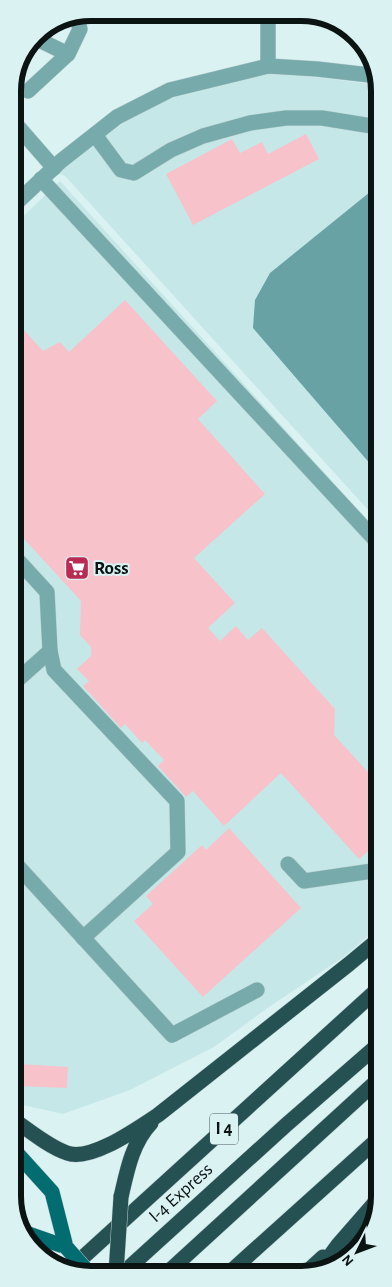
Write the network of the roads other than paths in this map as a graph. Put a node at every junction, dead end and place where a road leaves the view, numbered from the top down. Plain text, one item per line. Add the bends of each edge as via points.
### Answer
1 (268, 21) edge
2 (78, 23) edge
3 (42, 42) edge
4 (68, 54) junction
5 (268, 66) junction
6 (368, 75) edge
7 (28, 91) dead end
8 (371, 127) edge
9 (21, 130) edge
10 (95, 135) junction
11 (54, 168) junction
12 (42, 179) junction
13 (21, 199) edge
14 (371, 535) edge
15 (21, 564) edge
16 (50, 651) junction
17 (21, 677) edge
18 (288, 864) dead end
19 (21, 870) edge
20 (371, 871) edge
21 (83, 938) junction
22 (371, 946) edge
23 (257, 990) dead end
24 (371, 995) edge
25 (371, 1051) edge
26 (371, 1086) edge
27 (158, 1115) junction
28 (21, 1125) edge
29 (371, 1145) edge
30 (21, 1158) edge
31 (369, 1210) edge
32 (354, 1227) edge
33 (35, 1236) edge
34 (66, 1247) junction
35 (332, 1250) edge
36 (317, 1263) edge
37 (76, 1264) edge
38 (82, 1265) edge
39 (116, 1266) edge
40 (131, 1266) edge
41 (175, 1266) edge
42 (237, 1266) edge

1 - 5 street
2 - 4 street via 80,29
3 - 4 street
4 - 7 street
5 - 6 street
5 - 10 street via 170,90 117,118
8 - 10 street via 322,118 250,123 203,136 171,150 134,173 121,170
9 - 11 street
10 - 11 street
11 - 12 street
12 - 13 street
12 - 14 street
15 - 16 street via 47,592
16 - 17 street
16 - 21 street via 54,670 177,801 178,852
18 - 20 street via 304,881
19 - 21 street
21 - 23 street via 172,1035
22 - 27 highway
24 - 37 highway, I 4
25 - 40 highway, I-4 Express
26 - 41 highway
27 - 28 highway via 105,1146 80,1155 57,1149
27 - 39 highway, bridge via 145,1130 132,1155 121,1197
29 - 42 highway
30 - 34 main road via 52,1192
31 - 32 highway
33 - 34 main road
34 - 38 main road, bridge
35 - 36 highway

